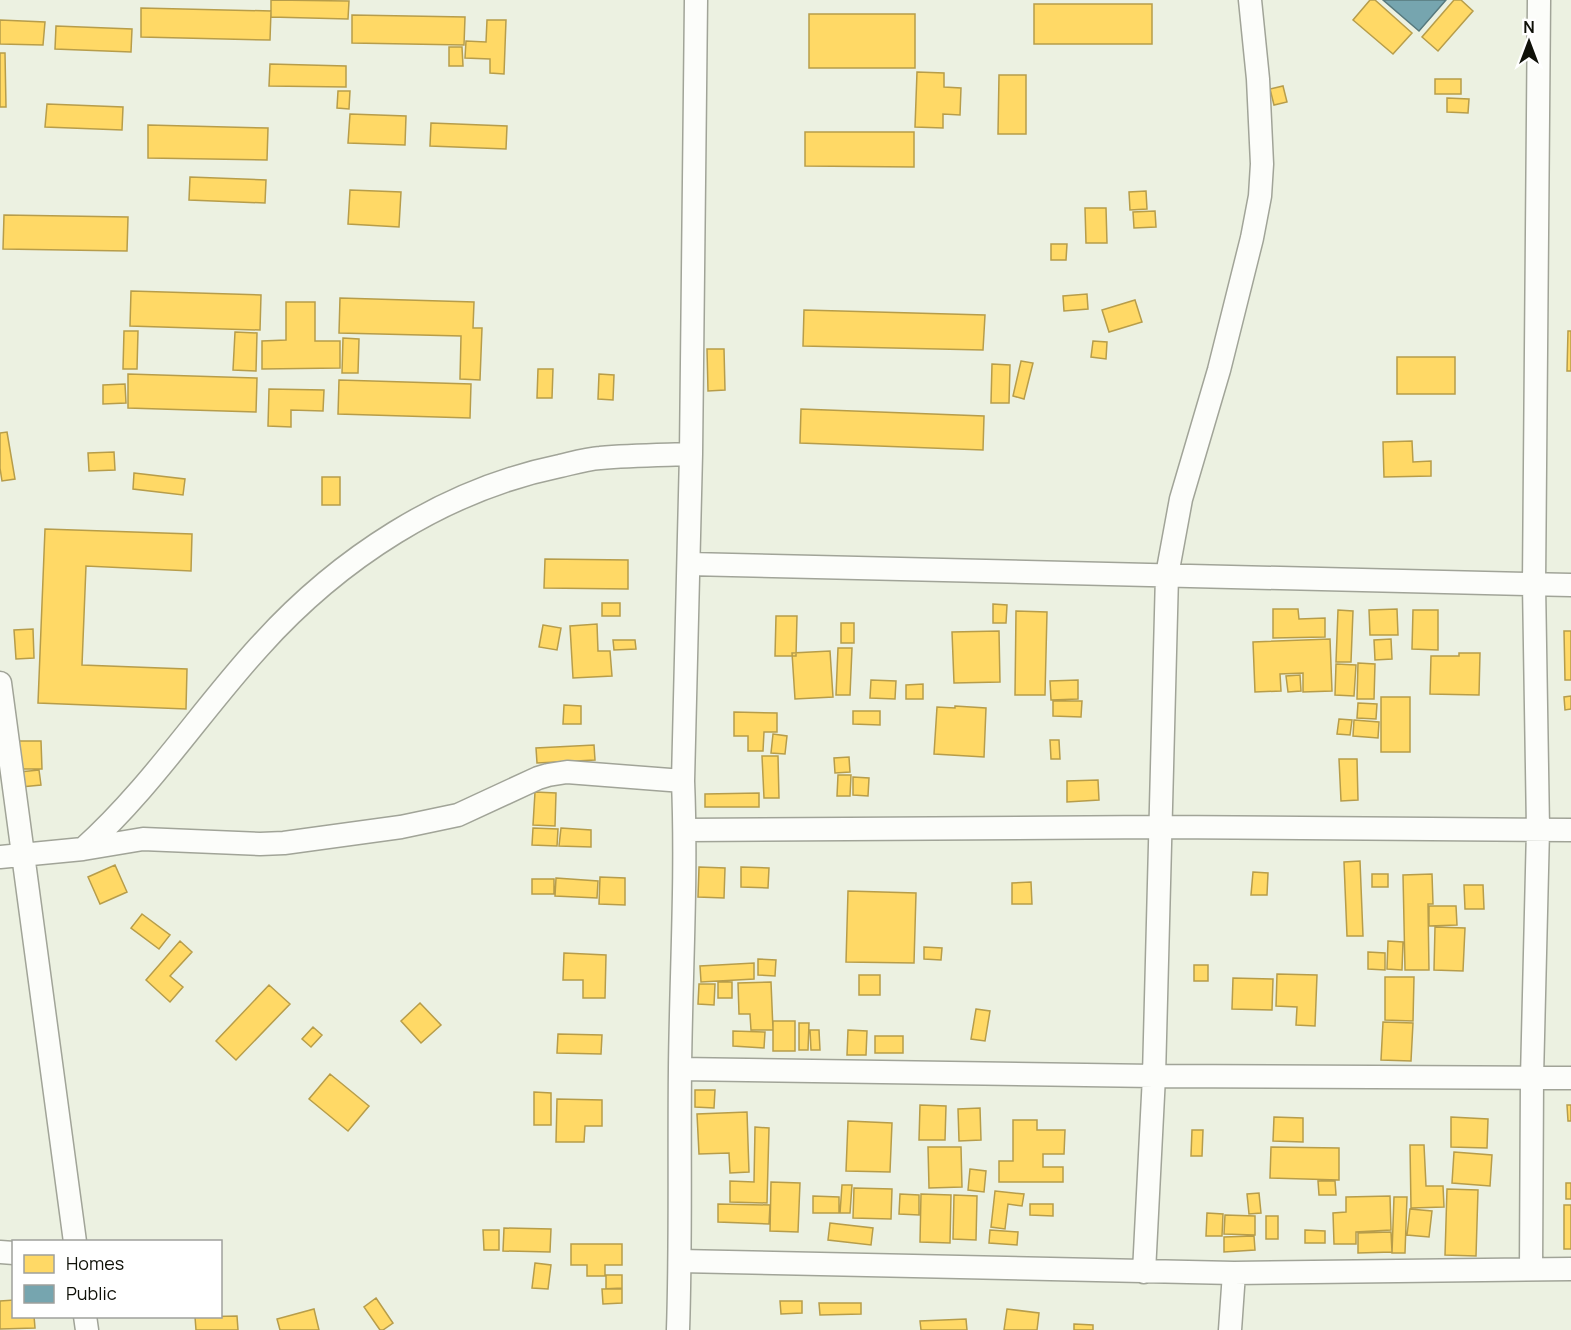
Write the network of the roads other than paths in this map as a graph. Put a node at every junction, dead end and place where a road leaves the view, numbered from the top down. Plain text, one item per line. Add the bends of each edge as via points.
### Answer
1 (696, 0) edge
2 (1250, 0) edge
3 (1539, 0) edge
4 (691, 453) junction
5 (689, 564) junction
6 (1167, 575) junction
7 (1534, 585) junction
8 (1571, 585) edge
9 (0, 682) edge
10 (683, 781) junction
11 (1160, 827) junction
12 (1538, 829) junction
13 (685, 830) junction
14 (1571, 830) edge
15 (83, 849) junction
16 (23, 854) junction
17 (0, 857) edge
18 (680, 1069) junction
19 (1154, 1076) junction
20 (1532, 1078) junction
21 (1571, 1078) edge
22 (75, 1240) edge
23 (680, 1261) junction
24 (1532, 1269) junction
25 (1571, 1269) edge
26 (1144, 1272) junction
27 (1234, 1273) junction
28 (678, 1330) edge
29 (1230, 1330) edge

1 - 4 street
2 - 6 street via 1258,79 1260,196 1219,370 1180,499
3 - 7 street
4 - 5 street
4 - 15 street via 599,458 531,472 465,496 356,558 307,598 259,646 131,802
5 - 6 street
5 - 10 street
6 - 7 street
6 - 11 street
7 - 8 street
7 - 12 street
9 - 16 street
10 - 13 street
10 - 15 street via 567,772 538,778 458,815 401,827 284,843 143,839
11 - 12 street
11 - 13 street
11 - 19 street
12 - 14 street
12 - 20 street
13 - 18 street
15 - 16 street
16 - 17 street
16 - 22 street
18 - 19 street
18 - 23 street
19 - 20 street
19 - 26 street
20 - 21 street
20 - 24 street
23 - 26 street
23 - 28 street
24 - 25 street
24 - 27 street
26 - 27 street
27 - 29 street

